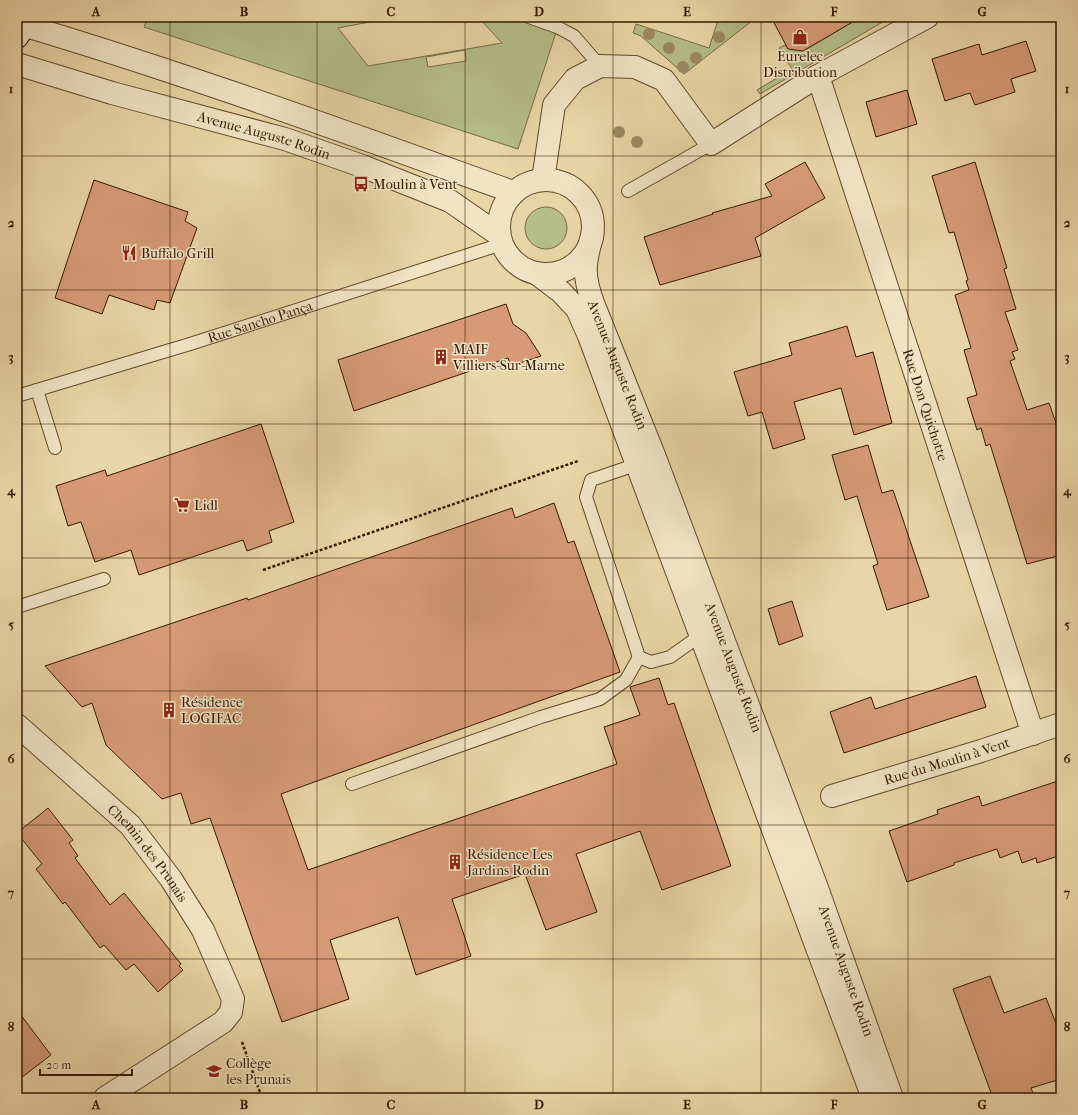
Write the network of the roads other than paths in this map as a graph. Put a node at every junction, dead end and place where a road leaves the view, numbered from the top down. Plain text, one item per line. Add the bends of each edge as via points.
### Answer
1 (529, 17) edge
2 (927, 17) edge
3 (23, 26) edge
4 (17, 64) edge
5 (600, 66) junction
6 (818, 76) junction
7 (711, 144) junction
8 (543, 180) junction
9 (628, 191) dead end
10 (513, 192) junction
11 (592, 236) junction
12 (501, 240) junction
13 (536, 273) junction
14 (38, 390) junction
15 (17, 396) edge
16 (55, 448) dead end
17 (638, 464) junction
18 (104, 579) dead end
19 (17, 607) edge
20 (701, 635) junction
21 (639, 657) junction
22 (1061, 724) edge
23 (17, 725) edge
24 (1034, 734) junction
25 (352, 784) dead end
26 (832, 796) dead end
27 (105, 1098) edge
28 (873, 1098) edge
29 (892, 1098) edge

1 - 5 lane via 574,36
2 - 6 street
3 - 10 street, Avenue Auguste Rodin via 112,52 285,110
4 - 12 street, Avenue Auguste Rodin via 112,93 285,139 362,166 450,201
5 - 7 street via 635,67 664,80
5 - 8 street via 575,79 554,105
6 - 7 street
6 - 24 street, Rue Don Quichotte
7 - 9 lane
8 - 10 street, Avenue Auguste Rodin
8 - 11 street, Avenue Auguste Rodin via 570,187 581,196 589,208 593,222
10 - 12 street via 503,205 499,220
11 - 13 street, Avenue Auguste Rodin via 587,250 578,262 565,270 551,274
11 - 29 street, Avenue Auguste Rodin via 585,261 586,282 817,888
12 - 13 street, Avenue Auguste Rodin via 514,262
12 - 14 lane, Rue Sancho Pança via 190,344
13 - 17 street, Avenue Auguste Rodin via 561,292 577,309
14 - 15 lane, Rue Sancho Pança
14 - 16 lane
17 - 20 street, Avenue Auguste Rodin
17 - 21 lane via 590,480 586,497
18 - 19 lane
20 - 21 lane via 670,657 651,662
20 - 28 street, Avenue Auguste Rodin
21 - 25 lane via 626,680 600,699
22 - 24 street, Rue du Moulin à Vent
23 - 27 street, Chemin des Prunais via 130,825 171,879 203,930 233,999 231,1012 223,1022
24 - 26 street, Rue du Moulin à Vent

